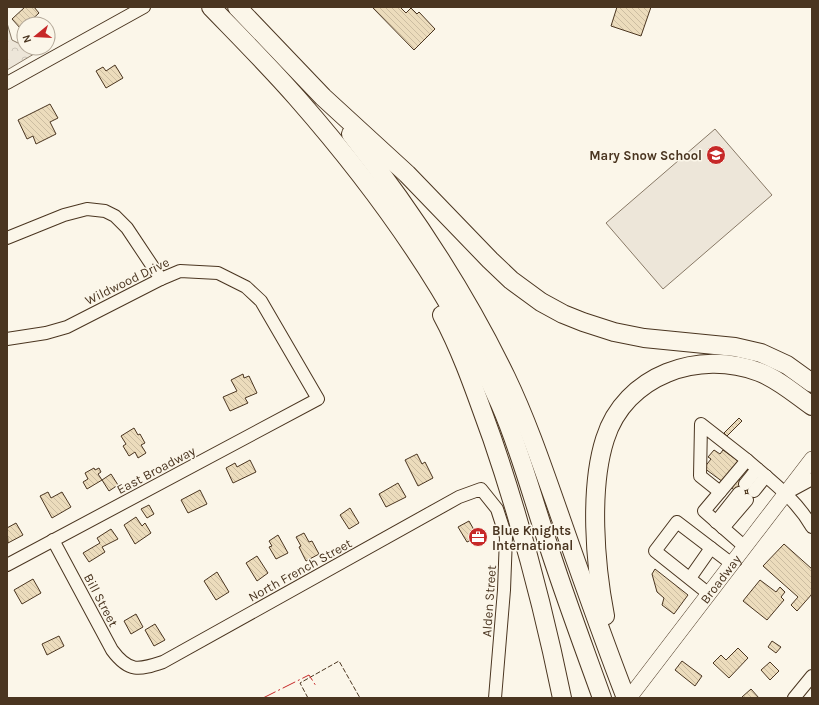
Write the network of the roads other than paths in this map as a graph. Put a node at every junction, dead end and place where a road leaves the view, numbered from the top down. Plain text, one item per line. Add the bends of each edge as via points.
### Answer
1 (144, 7) edge
2 (211, 7) edge
3 (237, 7) edge
4 (7, 83) edge
5 (322, 97) junction
6 (7, 238) edge
7 (430, 274) junction
8 (161, 279) junction
9 (7, 340) edge
10 (812, 383) edge
11 (318, 399) joint
12 (812, 406) edge
13 (812, 459) edge
14 (747, 460) junction
15 (762, 473) junction
16 (812, 479) edge
17 (481, 489) joint
18 (720, 492) junction
19 (786, 494) junction
20 (719, 525) junction
21 (812, 527) edge
22 (53, 540) junction
23 (745, 547) junction
24 (711, 548) junction
25 (732, 564) junction
26 (7, 565) edge
27 (690, 578) junction
28 (709, 594) junction
29 (604, 638) junction
30 (131, 667) joint
31 (812, 676) edge
32 (625, 693) edge
33 (495, 698) edge
34 (562, 698) edge
35 (602, 698) edge
36 (794, 698) edge

1 - 4 street
2 - 7 highway via 325,131 388,211
3 - 5 highway
5 - 10 highway via 407,174 501,271 521,288 552,308 593,326 624,334 756,352 787,365
5 - 29 highway via 372,161 432,247 488,342 530,433
6 - 8 street via 64,215 87,209 105,211 115,216 127,228
7 - 34 highway via 435,302 475,390 509,487 529,558
7 - 35 highway via 480,362 500,404
8 - 9 street, Wildwood Drive via 67,327
8 - 11 street, Wildwood Drive via 180,271 206,272 218,273 246,286 261,301
11 - 22 street, East Broadway
12 - 29 highway via 760,372 723,363 699,364 674,370 649,381 626,401 614,418 605,438 597,485 596,542 606,620
13 - 19 main road, Broadway
14 - 15 street
14 - 18 street
14 - 18 street via 701,424 700,476
15 - 19 street
15 - 20 street
16 - 19 street
17 - 30 street, North French Street via 459,497 163,662 146,668
17 - 33 street, Alden Street via 497,509 506,537
18 - 20 street via 704,511
19 - 21 street
19 - 23 main road, Broadway
20 - 23 street
22 - 26 street, East Broadway
22 - 30 street, Bill Street via 112,650 120,661
23 - 25 main road, Broadway
24 - 25 street
24 - 27 street
24 - 27 street via 677,522 656,551
25 - 28 main road, Broadway
27 - 28 street
28 - 32 main road, Broadway
29 - 32 highway
31 - 36 street

